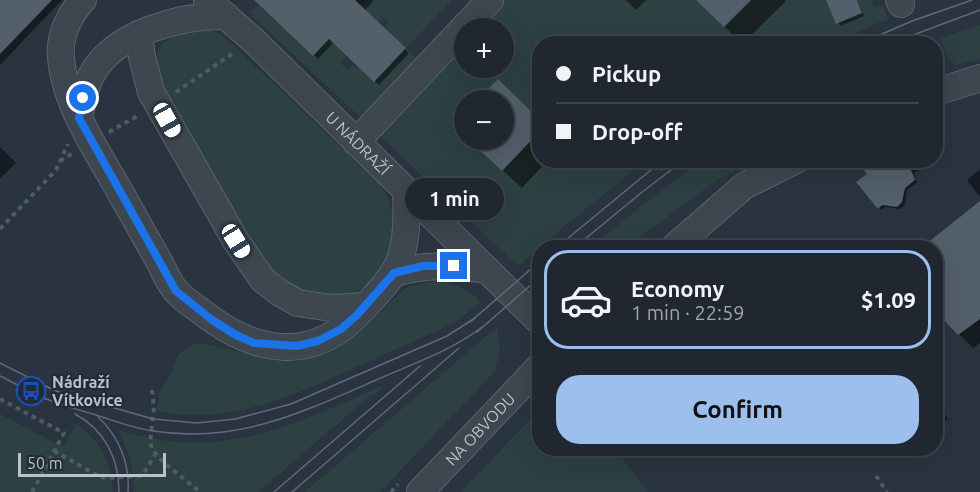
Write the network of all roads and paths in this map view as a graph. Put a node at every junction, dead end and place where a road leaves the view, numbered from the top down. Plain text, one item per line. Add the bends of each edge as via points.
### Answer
1 (83, 0) edge
2 (490, 0) edge
3 (217, 8) edge
4 (139, 34) junction
5 (980, 78) edge
6 (943, 90) edge
7 (79, 118) junction
8 (356, 142) junction
9 (780, 168) edge
10 (406, 191) junction
11 (0, 229) edge
12 (682, 240) edge
13 (487, 270) junction
14 (394, 273) junction
15 (365, 306) junction
16 (532, 314) edge
17 (532, 374) edge
18 (152, 390) dead end
19 (0, 399) edge
20 (54, 451) junction
21 (155, 455) junction
22 (876, 476) dead end
23 (32, 492) edge
24 (200, 492) edge
25 (420, 492) edge
26 (887, 492) edge

1 - 7 street via 69,20 61,55
2 - 8 street
3 - 4 street
3 - 8 street, U NÁDRAŽÍ
4 - 7 street via 105,58 90,77
4 - 15 street via 151,92 236,241 263,280 298,303
5 - 6 street
7 - 11 path via 56,170
7 - 15 street via 176,291 212,320 254,343 297,346 332,335
8 - 10 street, U NÁDRAŽÍ
9 - 12 street via 744,186
10 - 13 street, U NÁDRAŽÍ
10 - 14 street via 404,238
13 - 14 street via 438,265
13 - 16 street, U NÁDRAŽÍ
14 - 15 street
17 - 25 street, NA OBVODU
18 - 21 path via 150,442
19 - 20 path via 64,433
20 - 21 path via 107,478 140,476
20 - 23 path
21 - 24 path
22 - 26 path

